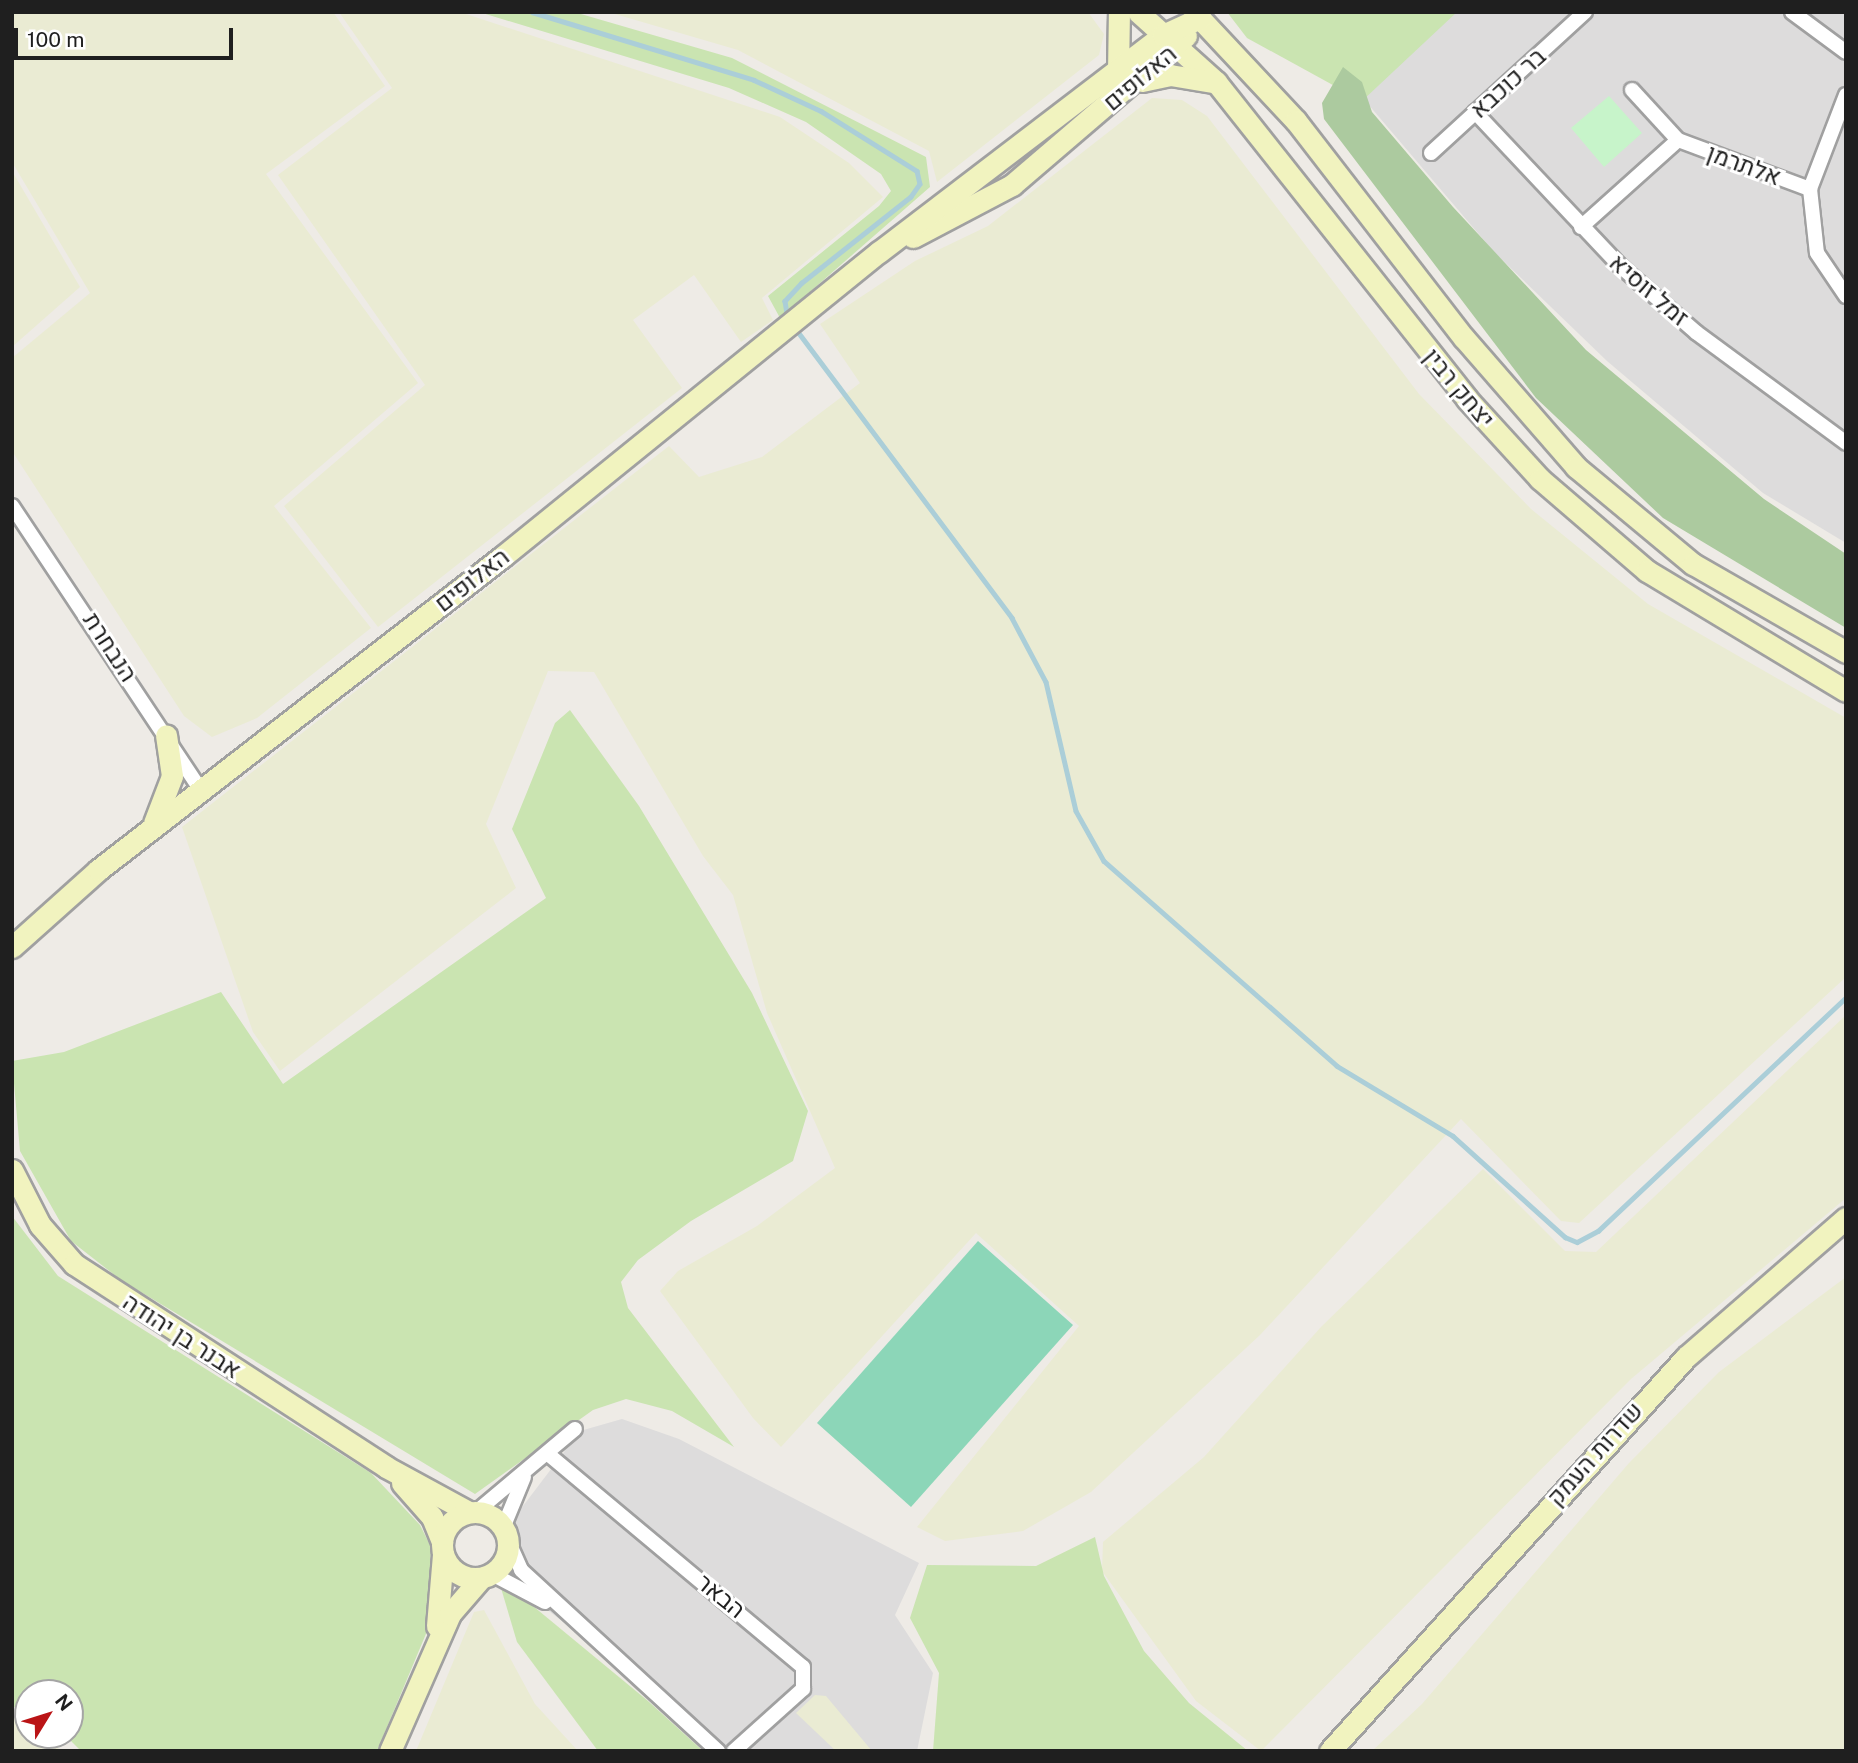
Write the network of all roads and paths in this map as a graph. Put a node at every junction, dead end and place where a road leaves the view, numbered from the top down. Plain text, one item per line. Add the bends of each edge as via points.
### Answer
1 (1119, 12) edge
2 (1138, 12) edge
3 (1586, 12) edge
4 (1792, 12) edge
5 (1197, 15) edge
6 (1171, 41) junction
7 (1846, 52) edge
8 (1127, 78) junction
9 (1216, 82) junction
10 (1632, 90) dead end
11 (1846, 95) edge
12 (1475, 112) junction
13 (1678, 140) junction
14 (1431, 153) dead end
15 (1810, 189) junction
16 (1581, 227) junction
17 (1846, 296) edge
18 (1846, 443) edge
19 (12, 506) edge
20 (1846, 652) edge
21 (1846, 691) edge
22 (166, 735) junction
23 (202, 792) junction
24 (148, 830) junction
25 (61, 903) junction
26 (12, 947) edge
27 (12, 966) edge
28 (12, 1170) edge
29 (1846, 1218) edge
30 (575, 1429) dead end
31 (548, 1454) junction
32 (386, 1466) junction
33 (525, 1475) junction
34 (472, 1512) junction
35 (505, 1533) junction
36 (442, 1547) junction
37 (486, 1576) junction
38 (575, 1623) junction
39 (432, 1656) junction
40 (1363, 1710) junction
41 (390, 1751) edge
42 (718, 1751) edge
43 (734, 1751) edge
44 (1321, 1751) edge
45 (1330, 1751) edge

1 - 8 street
2 - 6 street, יצחק רבין
3 - 12 street, בר כוכבא
4 - 7 street
5 - 6 street, האלופים
5 - 20 street, יצחק רבין via 1297,121 1473,348 1576,467 1693,564
6 - 8 street, האלופים
6 - 9 street, יצחק רבין
8 - 9 street via 1170,75
8 - 23 street, האלופים via 1012,185 878,252
9 - 21 street, יצחק רבין via 1467,399 1540,479 1647,571
10 - 13 street, אלתרמן
11 - 15 street
12 - 14 street, בר כוכבא
12 - 16 street, זמל זוסיא
13 - 15 street, אלתרמן
13 - 16 street, אלתרמן
15 - 17 street via 1817,253
16 - 18 street, זמל זוסיא via 1697,333
19 - 22 street, הנבחרת
22 - 23 street, הנבחרת
22 - 24 street via 172,776 162,811
23 - 24 street, האלופים
24 - 25 street, האלופים
25 - 26 street, האלופים
25 - 27 street, האלופים
28 - 32 street, אבנר בן יהודה via 40,1225 74,1264
29 - 40 street, שדרות העמק via 1686,1357
30 - 31 street
31 - 33 street
31 - 43 street, הבאר via 803,1667 803,1689
32 - 34 street, אבנר בן יהודה
32 - 36 street, אבנר בן יהודה via 432,1517
33 - 34 street
33 - 35 street
34 - 35 street
34 - 36 street via 451,1522
35 - 37 street via 505,1559
35 - 38 street via 521,1570
36 - 37 street via 461,1575
36 - 39 street
37 - 38 street
37 - 39 street via 458,1600
38 - 42 street
39 - 41 street
40 - 44 street, שדרות העמק
40 - 45 street, שדרות העמק

